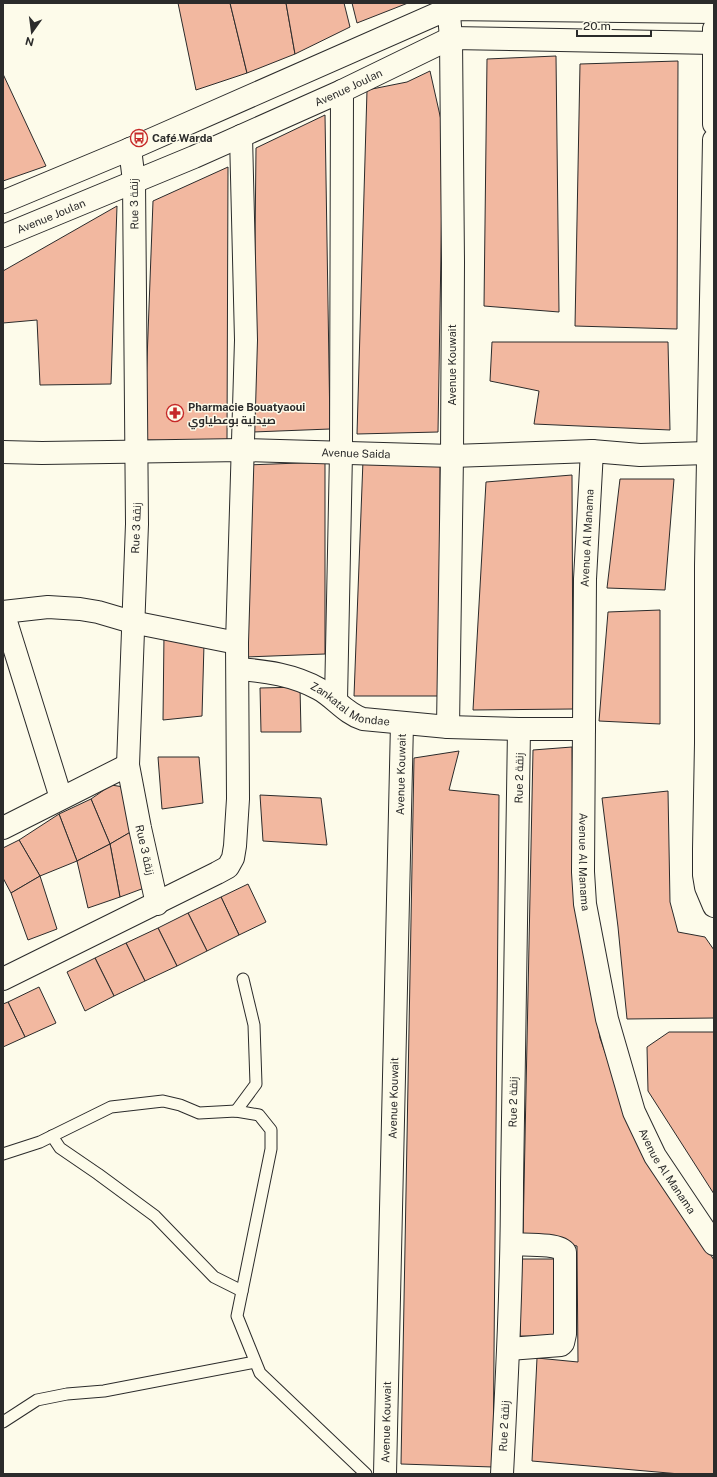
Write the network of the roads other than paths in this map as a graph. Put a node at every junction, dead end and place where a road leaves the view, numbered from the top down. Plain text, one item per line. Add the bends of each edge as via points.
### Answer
1 (448, 6) edge
2 (714, 12) edge
3 (714, 17) edge
4 (451, 38) junction
5 (714, 43) edge
6 (342, 91) junction
7 (714, 124) edge
8 (241, 136) junction
9 (714, 140) edge
10 (130, 149) junction
11 (134, 181) junction
12 (3, 202) edge
13 (3, 236) edge
14 (242, 450) junction
15 (137, 451) junction
16 (592, 451) junction
17 (3, 452) edge
18 (341, 453) junction
19 (708, 453) junction
20 (452, 456) junction
21 (710, 607) edge
22 (3, 612) edge
23 (132, 622) junction
24 (237, 643) junction
25 (238, 669) junction
26 (336, 700) junction
27 (402, 723) junction
28 (448, 727) junction
29 (519, 729) junction
30 (584, 729) junction
31 (128, 765) junction
32 (61, 798) junction
33 (3, 828) edge
34 (157, 904) junction
35 (714, 906) edge
36 (3, 979) edge
37 (243, 979) dead end
38 (236, 1111) junction
39 (52, 1136) junction
40 (3, 1154) edge
41 (512, 1244) junction
42 (714, 1244) edge
43 (242, 1291) junction
44 (509, 1349) junction
45 (255, 1362) junction
46 (3, 1422) edge
47 (366, 1474) edge
48 (385, 1474) edge
49 (502, 1474) edge

1 - 2 street
1 - 4 street, Avenue Kouwait
1 - 10 street
3 - 5 street
4 - 5 street, Avenue Joulan
4 - 6 street, Avenue Joulan
4 - 20 street, Avenue Kouwait
5 - 7 street
6 - 8 street, Avenue Joulan
6 - 18 street
8 - 11 street, Avenue Joulan
8 - 14 street via 246,340
9 - 19 street
10 - 11 street, Rue 3 زنقة
10 - 12 street
11 - 13 street, Avenue Joulan
11 - 15 street, Rue 3 زنقة
14 - 15 street, Avenue Saida
14 - 18 street, Avenue Saida
14 - 24 street
15 - 17 street, Avenue Saida
15 - 23 street, Rue 3 زنقة via 137,524
16 - 19 street, Avenue Saida via 640,455
16 - 20 street, Avenue Saida
16 - 30 street, Avenue Al Manama via 585,579
18 - 20 street, Avenue Saida
18 - 26 street
19 - 21 street
20 - 28 street, Avenue Kouwait
21 - 35 street via 704,862 706,887
22 - 23 street via 48,607 80,609
22 - 32 street
23 - 24 street
23 - 31 street, Rue 3 زنقة
24 - 25 street
25 - 26 street, Zankatal Mondae via 298,679
25 - 34 street via 238,799 233,858 228,867
26 - 27 street, Zankatal Mondae via 360,718
27 - 28 street, Zankatal Mondae
27 - 48 street, Avenue Kouwait
28 - 29 street, Zankatal Mondae
29 - 30 street, Zankatal Mondae
29 - 41 street, Rue 2 زنقة
30 - 42 street, Avenue Al Manama via 585,904 608,1019 639,1124 655,1156
31 - 32 street
31 - 34 street, Rue 3 زنقة
32 - 33 street
34 - 36 street
37 - 38 lane via 254,1025 256,1084
38 - 39 lane via 199,1112 163,1101 111,1107
38 - 43 lane via 259,1116 271,1130 271,1149
39 - 40 lane
39 - 43 lane via 60,1148 155,1216 214,1277
41 - 44 street, Rue 2 زنقة
41 - 44 street via 560,1247 565,1252 565,1334 561,1345
43 - 45 lane via 237,1316
44 - 49 street, Rue 2 زنقة
45 - 46 lane via 104,1391 37,1400
45 - 47 lane via 260,1373

